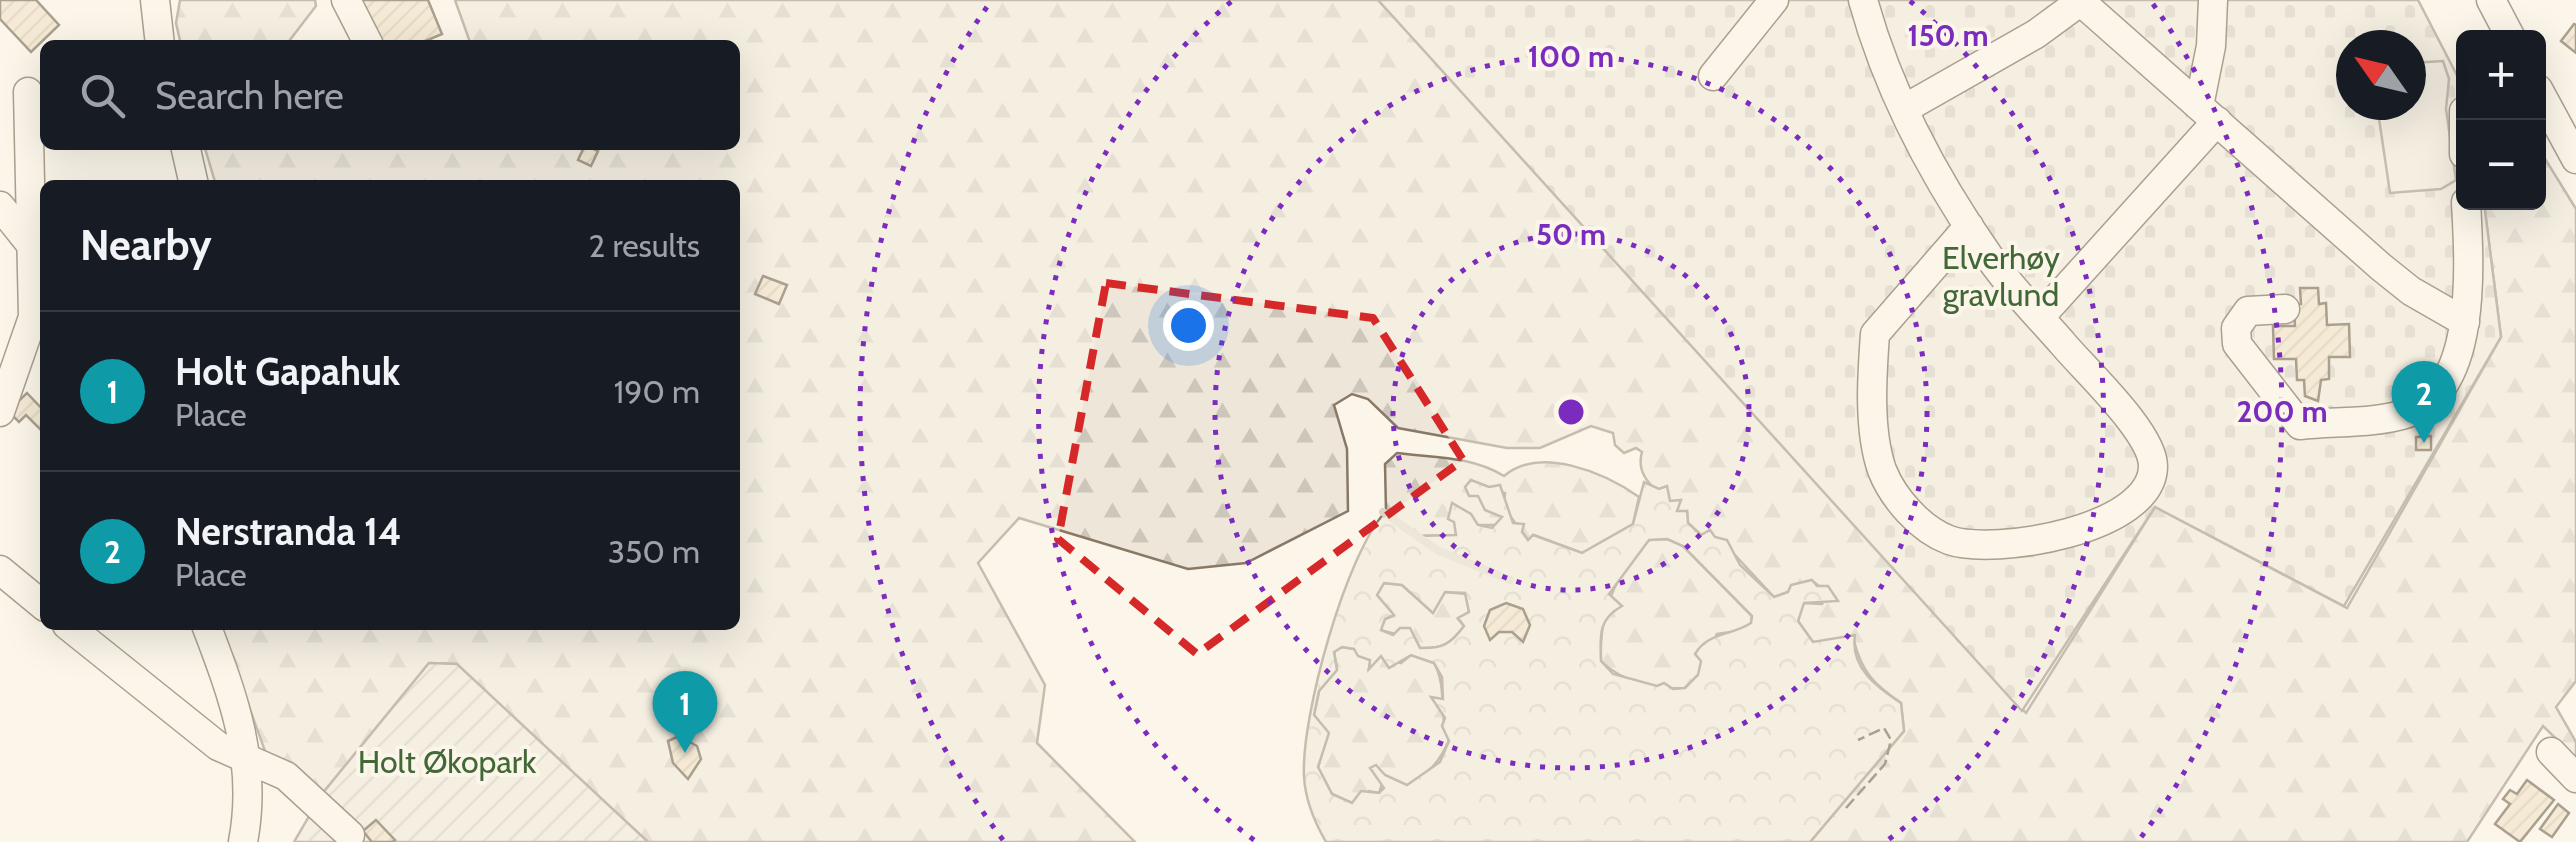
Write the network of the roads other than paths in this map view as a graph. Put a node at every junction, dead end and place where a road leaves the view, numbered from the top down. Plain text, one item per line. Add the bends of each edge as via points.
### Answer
1 (154, 0) edge
2 (346, 0) edge
3 (1774, 0) edge
4 (1862, 0) edge
5 (2212, 0) edge
6 (2491, 0) edge
7 (2080, 1) edge
8 (2507, 30) edge
9 (159, 40) edge
10 (366, 40) edge
11 (1712, 76) dead end
12 (28, 92) dead end
13 (2546, 99) edge
14 (1904, 109) junction
15 (2208, 114) junction
16 (2569, 129) edge
17 (187, 150) edge
18 (2576, 159) edge
19 (193, 180) edge
20 (0, 206) edge
21 (2466, 210) edge
22 (1969, 226) junction
23 (32, 246) junction
24 (2285, 309) dead end
25 (2040, 317) junction
26 (2465, 322) junction
27 (0, 412) edge
28 (0, 570) edge
29 (40, 604) edge
30 (73, 630) edge
31 (208, 630) edge
32 (2551, 752) dead end
33 (249, 761) junction
34 (2576, 778) edge
35 (350, 835) dead end
36 (243, 842) edge

1 - 9 street
2 - 10 street
3 - 11 street
4 - 14 street
5 - 15 street
6 - 8 street
7 - 14 street via 2036,34
7 - 15 street
12 - 23 street
13 - 16 street
14 - 22 street
15 - 25 street
15 - 26 street via 2396,280
16 - 18 street
17 - 19 street
20 - 23 street
21 - 26 street
22 - 25 street
22 - 25 street via 1875,334 1882,469 1909,511 1942,537 1992,544 2076,531 2117,512 2152,477 2152,456 2138,432
23 - 27 street via 31,331
24 - 26 street via 2248,311 2236,328 2237,344 2300,425 2408,413 2444,380
28 - 29 street
30 - 33 street via 205,737
31 - 33 street
32 - 34 street
33 - 35 street via 286,776
33 - 36 street

